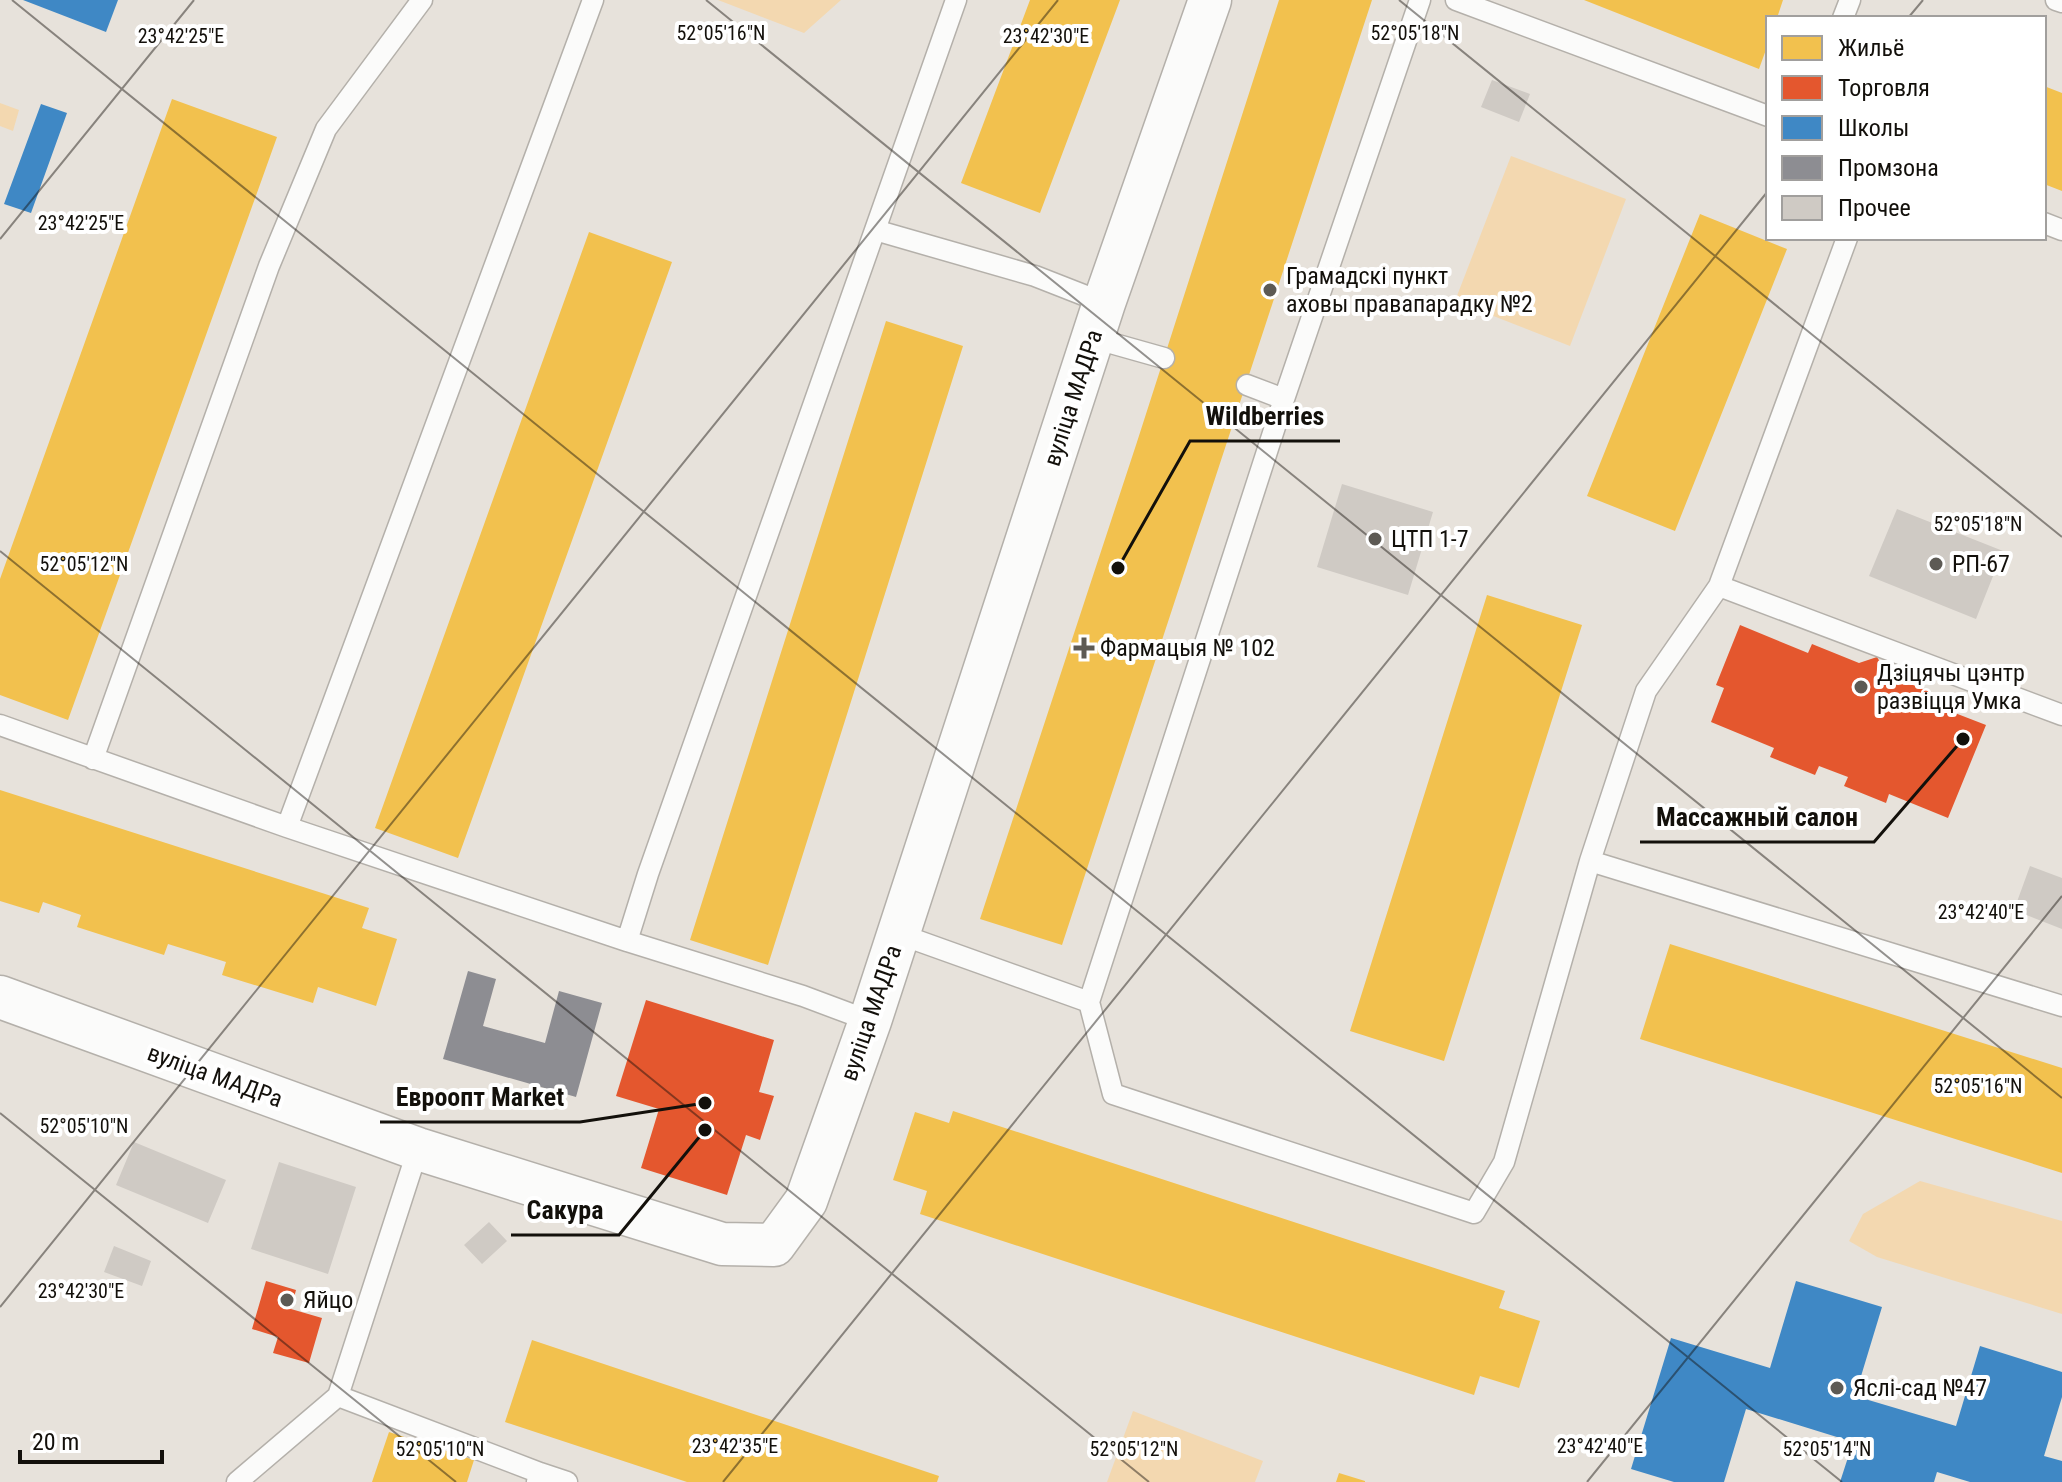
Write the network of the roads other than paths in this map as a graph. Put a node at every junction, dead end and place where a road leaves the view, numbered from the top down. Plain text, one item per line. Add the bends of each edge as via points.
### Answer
1 (422, 0) edge
2 (593, 0) edge
3 (956, 0) edge
4 (1210, 0) edge
5 (1420, 0) edge
6 (1456, 0) edge
7 (2056, 0) edge
8 (2062, 2) edge
9 (1766, 115) edge
10 (875, 230) junction
11 (1846, 240) edge
12 (1098, 320) junction
13 (1164, 358) dead end
14 (1247, 385) dead end
15 (1284, 399) junction
16 (1719, 586) junction
17 (2062, 715) edge
18 (0, 725) edge
19 (93, 759) junction
20 (287, 827) junction
21 (1590, 861) junction
22 (899, 934) junction
23 (627, 941) junction
24 (0, 997) edge
25 (1089, 1002) junction
26 (2062, 1006) edge
27 (870, 1021) junction
28 (418, 1149) junction
29 (338, 1396) junction
30 (539, 1477) edge
31 (237, 1482) edge
32 (567, 1482) edge

1 - 19 lane via 326,129 269,266
2 - 20 lane
3 - 10 lane
4 - 12 street, вуліца МАДРа
5 - 15 lane
6 - 9 lane
7 - 8 lane
10 - 12 lane via 1035,276
10 - 23 lane
11 - 16 lane
12 - 13 lane
12 - 22 street, вуліца МАДРа
14 - 15 lane
15 - 25 lane
16 - 17 lane
16 - 21 lane via 1646,691
18 - 19 lane
19 - 20 lane
20 - 23 lane
21 - 25 lane via 1504,1162 1474,1213 1113,1094
21 - 26 lane
22 - 25 lane
22 - 27 street, вуліца МАДРа
23 - 27 lane
24 - 28 street, вуліца МАДРа
27 - 28 street, вуліца МАДРа via 806,1201 774,1245 722,1244
28 - 29 lane
29 - 30 lane
29 - 31 lane
30 - 32 lane

